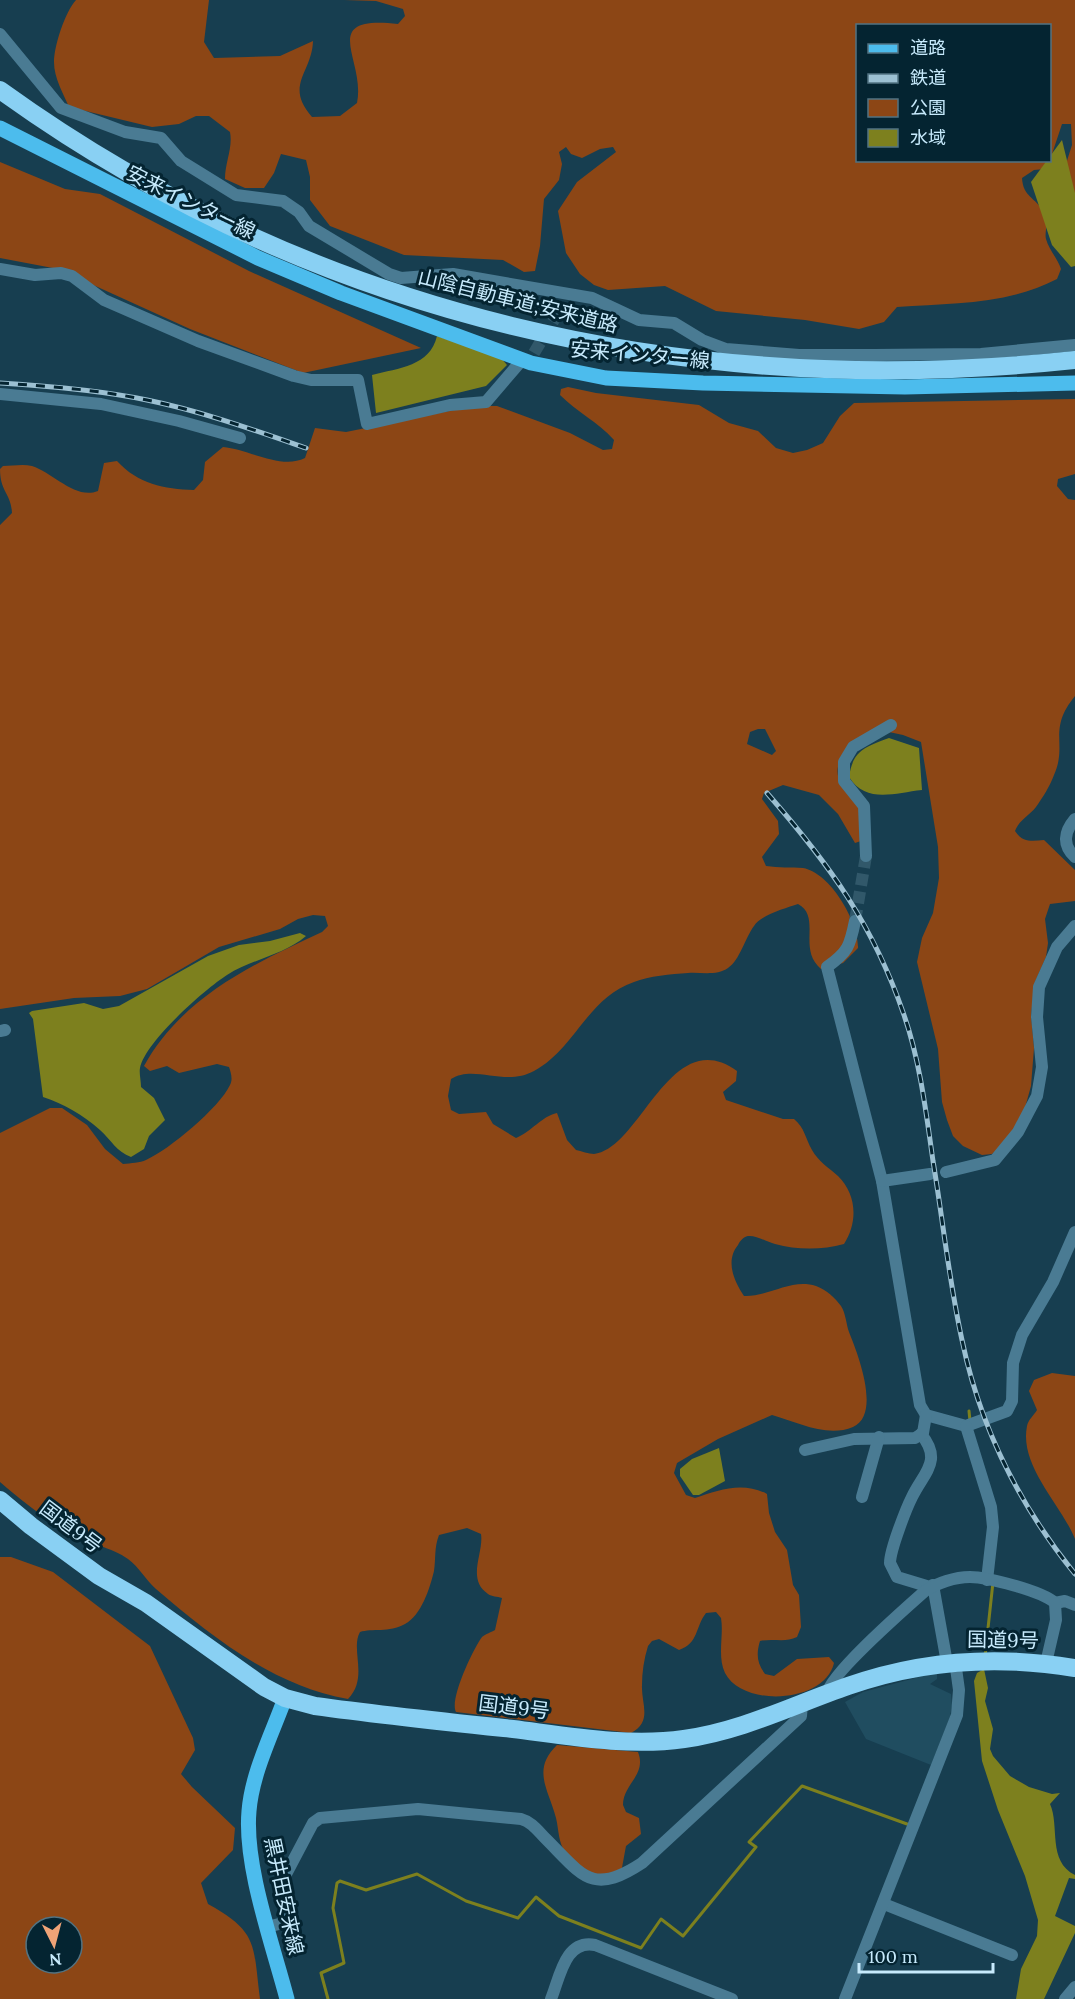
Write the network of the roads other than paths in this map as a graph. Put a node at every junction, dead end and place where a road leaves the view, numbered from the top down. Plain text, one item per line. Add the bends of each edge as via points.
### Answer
1 (0, 34) edge
2 (0, 90) edge
3 (0, 128) edge
4 (0, 269) edge
5 (1075, 345) edge
6 (529, 358) junction
7 (1075, 360) edge
8 (1075, 383) edge
9 (0, 394) edge
10 (240, 438) dead end
11 (891, 725) dead end
12 (1075, 819) edge
13 (866, 856) tunnel mouth
14 (1075, 857) edge
15 (855, 921) tunnel mouth
16 (1075, 926) edge
17 (946, 1172) dead end
18 (930, 1174) dead end
19 (882, 1181) junction
20 (1075, 1233) edge
21 (926, 1415) junction
22 (966, 1426) junction
23 (921, 1434) junction
24 (879, 1437) junction
25 (805, 1450) dead end
26 (862, 1497) dead end
27 (0, 1500) edge
28 (991, 1581) junction
29 (932, 1586) junction
30 (1055, 1603) junction
31 (1075, 1605) edge
32 (951, 1662) junction
33 (1046, 1663) junction
34 (1075, 1668) edge
35 (827, 1694) junction
36 (285, 1698) junction
37 (802, 1704) junction
38 (884, 1904) junction
39 (267, 1927) junction
40 (1012, 1955) dead end
41 (1075, 1987) edge
42 (287, 1999) edge
43 (551, 1999) edge
44 (732, 1999) edge
45 (845, 1999) edge
46 (1065, 1999) edge

1 - 5 street via 62,108 125,132 161,138 181,161 236,195 283,201 299,212 309,226 401,278 453,274 567,298 592,298 639,320 674,323 726,349 874,356 981,354
2 - 7 highway, 山陰自動車道;安来道路 via 138,178 265,243 402,296 538,334 679,358 823,369 970,367
3 - 6 main road, 安来インター線 via 258,258 341,293
4 - 6 street via 72,276 104,300 198,341 294,376 358,380 367,424 450,405 486,402
6 - 8 main road, 安来インター線 via 606,378 703,383 905,387
9 - 10 street via 101,404
11 - 13 street via 853,747 844,762 844,781 864,806
12 - 14 street via 1065,840
15 - 19 street via 844,955 827,966
16 - 17 street via 1057,947 1039,987 1036,1017 1042,1067 1037,1096 1012,1140 995,1160
18 - 19 street
19 - 21 street via 920,1405
20 - 22 street via 1053,1282 1022,1335 1013,1363 1012,1401 1007,1411
21 - 22 street
21 - 23 street
22 - 28 street via 991,1507
23 - 24 street via 910,1439
23 - 29 street via 930,1447 929,1468 909,1504 890,1563 897,1577
24 - 25 street
24 - 26 street
27 - 36 highway, 国道9号 via 99,1576 146,1603
28 - 29 street via 971,1577
28 - 30 street
29 - 32 street
29 - 35 street via 856,1655 831,1682
30 - 31 street
30 - 33 street via 1056,1620
32 - 33 highway, 国道9号 via 986,1659
32 - 35 highway, 国道9号 via 882,1676
32 - 38 street via 959,1690 957,1715
33 - 34 highway, 国道9号
35 - 37 highway, 国道9号
36 - 37 highway, 国道9号 via 342,1710 573,1737 657,1742 699,1737
36 - 39 main road, 黒井田安来線 via 249,1811 249,1838
37 - 39 street via 801,1716 642,1863 618,1878 590,1879 534,1826 521,1819 418,1809 320,1818 313,1823 284,1878 291,1922
38 - 40 street
38 - 45 street
39 - 42 main road, 黒井田安来線
41 - 46 street
43 - 44 street via 570,1953 588,1944

